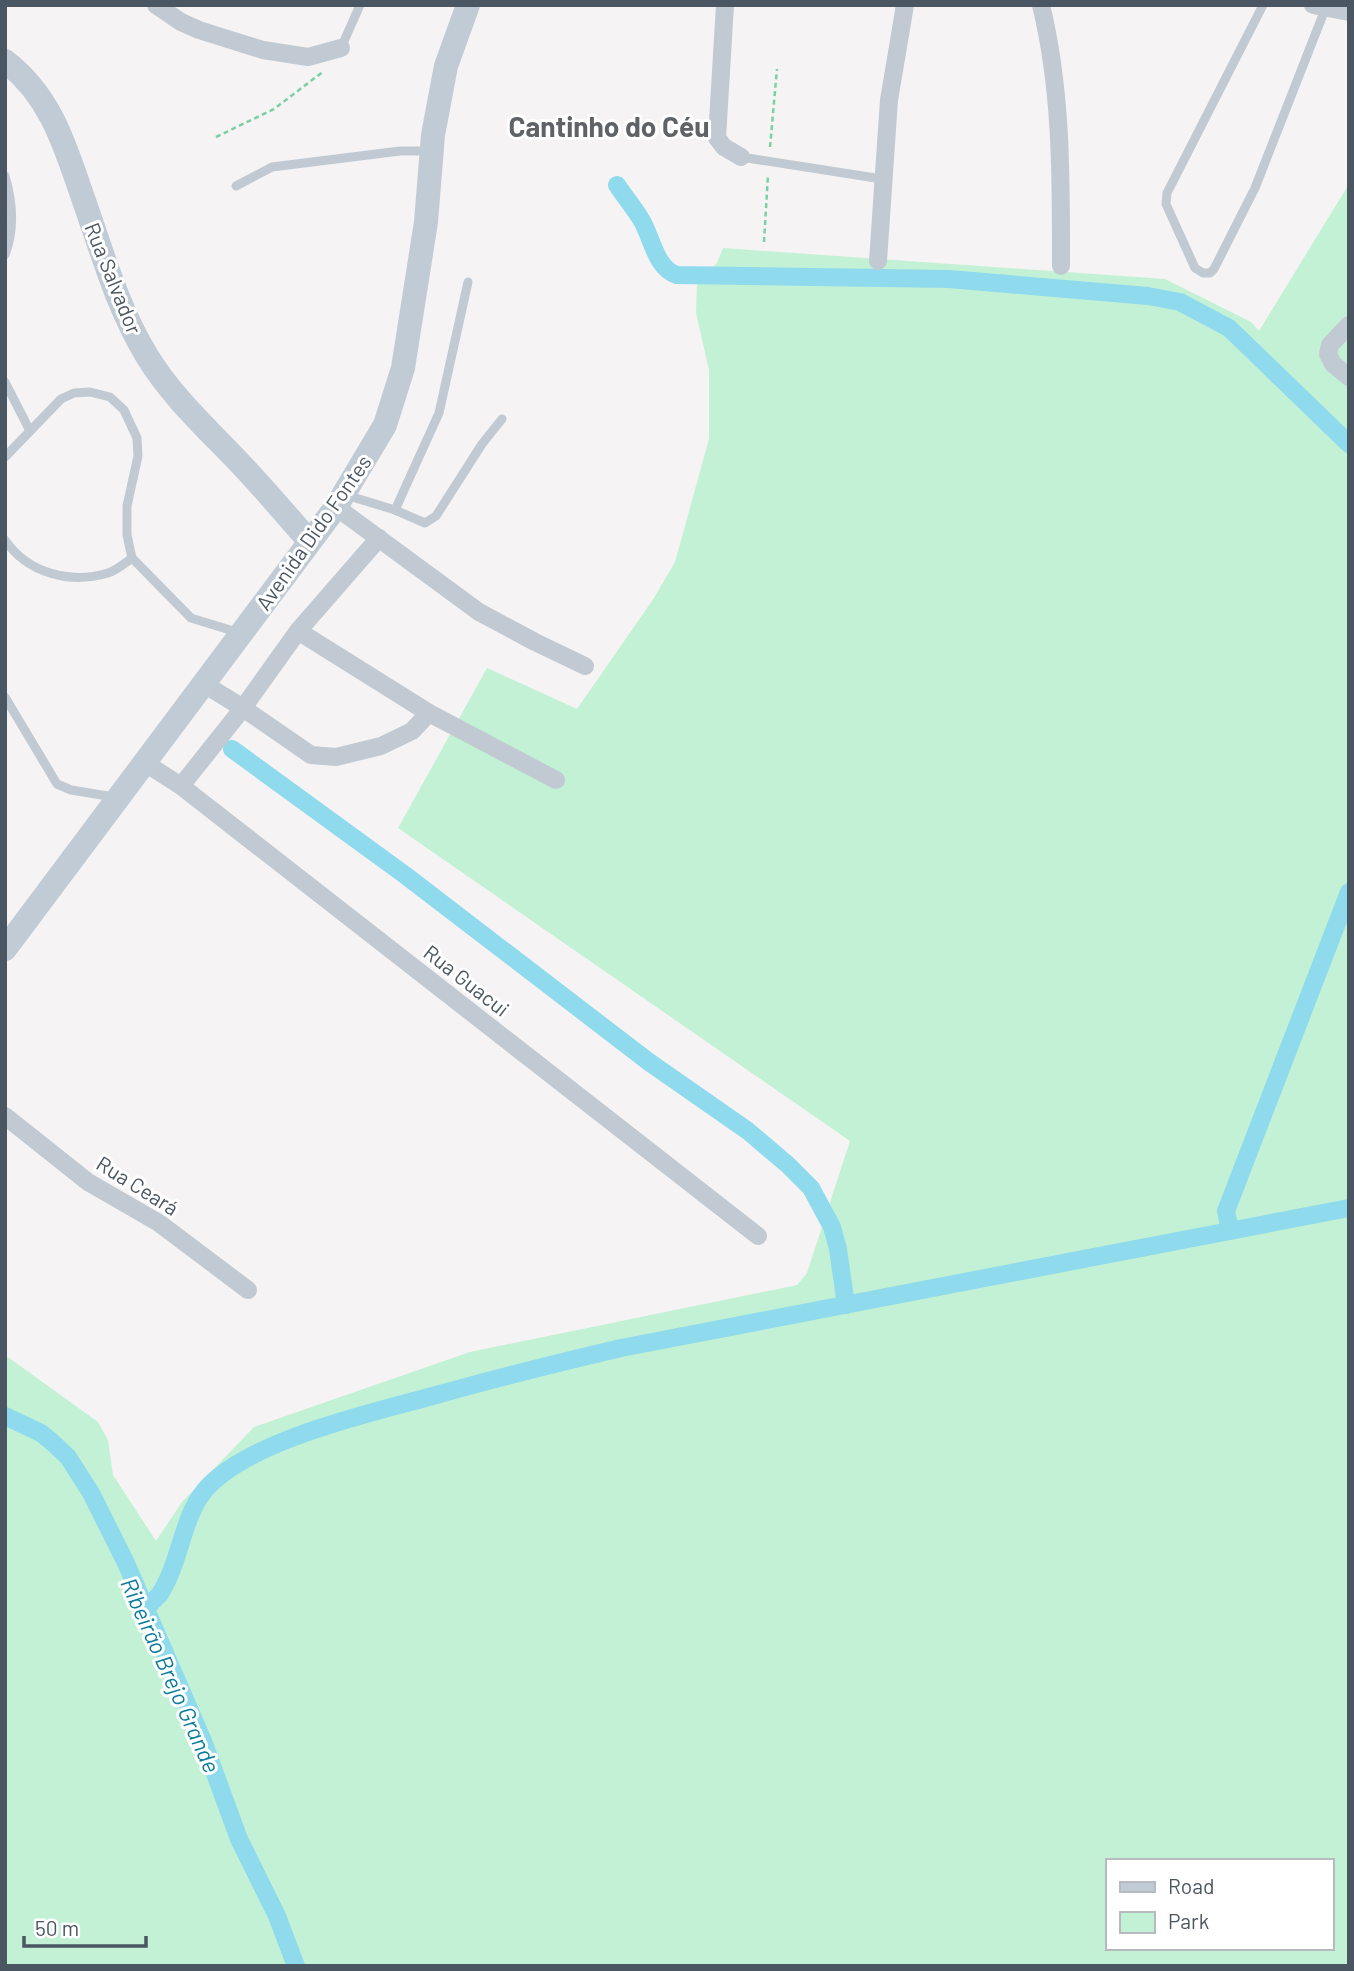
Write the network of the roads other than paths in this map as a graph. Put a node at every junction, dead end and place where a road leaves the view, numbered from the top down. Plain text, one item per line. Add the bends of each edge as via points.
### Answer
1 (156, 5) edge
2 (360, 5) edge
3 (468, 5) edge
4 (725, 5) edge
5 (905, 5) edge
6 (1041, 5) edge
7 (1263, 5) edge
8 (1320, 6) edge
9 (1349, 12) edge
10 (341, 48) joint
11 (5, 61) edge
12 (431, 151) junction
13 (741, 157) joint
14 (5, 176) edge
15 (883, 179) junction
16 (236, 186) dead end
17 (5, 255) edge
18 (878, 261) dead end
19 (1061, 266) dead end
20 (468, 282) dead end
21 (1349, 325) edge
22 (1349, 377) edge
23 (5, 382) edge
24 (502, 419) dead end
25 (30, 432) junction
26 (5, 457) edge
27 (340, 501) junction
28 (395, 510) junction
29 (379, 538) junction
30 (5, 540) edge
31 (309, 541) junction
32 (132, 558) junction
33 (298, 631) junction
34 (241, 633) junction
35 (585, 666) dead end
36 (204, 684) junction
37 (5, 697) edge
38 (243, 708) junction
39 (429, 713) junction
40 (145, 763) junction
41 (556, 780) dead end
42 (181, 786) junction
43 (119, 797) junction
44 (5, 949) edge
45 (5, 1116) edge
46 (758, 1236) dead end
47 (248, 1290) dead end

1 - 10 street via 199,30 263,50 308,57
2 - 10 lane
3 - 12 street, Avenida Dido Fontes via 446,66
4 - 13 street via 717,138
5 - 15 street via 889,100
6 - 19 street via 1060,130
7 - 8 lane via 1167,193 1166,204 1195,268 1203,274 1214,269 1255,188
8 - 9 street
11 - 31 street, Rua Salvador via 48,107 120,303 147,356 176,397
12 - 16 lane via 272,167
12 - 27 street, Avenida Dido Fontes via 426,222 403,368 385,425
13 - 15 lane
14 - 17 lane via 12,196 12,237
15 - 18 street
20 - 28 lane via 439,412
21 - 22 street via 1330,345 1328,354
23 - 25 lane
24 - 28 lane via 436,516 425,523
25 - 26 lane
25 - 32 lane via 61,399 74,393 110,397 124,410 137,438 138,456 127,506
27 - 28 lane
27 - 29 street
27 - 31 street, Avenida Dido Fontes
29 - 33 street
29 - 35 street via 479,612
30 - 32 lane via 34,567 74,578 111,572
31 - 34 street, Avenida Dido Fontes
32 - 34 lane via 191,618
33 - 38 street
33 - 39 street
34 - 36 street, Avenida Dido Fontes
36 - 38 street
36 - 40 street, Avenida Dido Fontes
37 - 43 lane via 57,784
38 - 39 street via 311,755 337,757 381,746 412,731
38 - 42 street
39 - 41 street
40 - 42 street, Rua Guacui
40 - 43 street, Avenida Dido Fontes
42 - 46 street, Rua Guacui
43 - 44 street, Avenida Dido Fontes
45 - 47 street, Rua Ceará via 88,1182 159,1223

